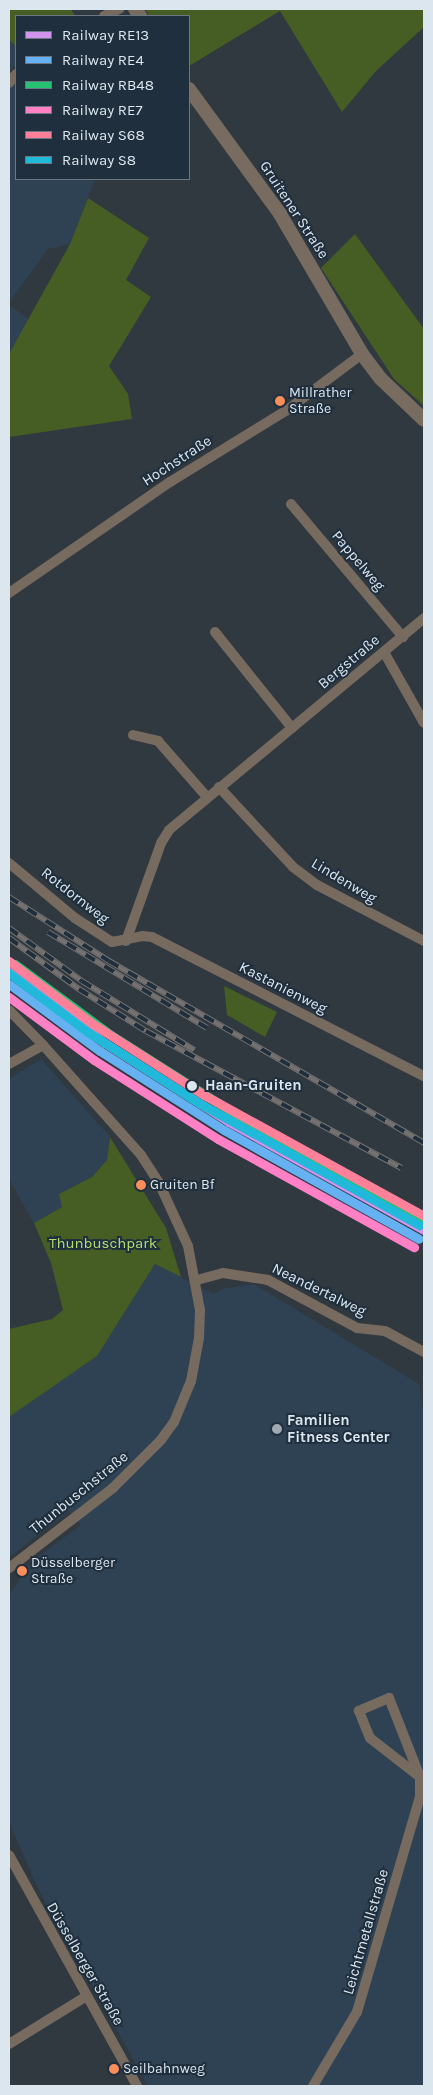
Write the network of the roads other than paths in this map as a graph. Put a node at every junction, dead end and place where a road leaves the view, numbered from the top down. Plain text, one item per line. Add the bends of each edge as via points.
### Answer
1 (119, 9) edge
2 (106, 15) edge
3 (190, 90) edge
4 (362, 354) junction
5 (424, 420) edge
6 (291, 504) dead end
7 (9, 593) edge
8 (424, 618) edge
9 (215, 632) dead end
10 (403, 637) junction
11 (384, 652) junction
12 (424, 722) edge
13 (292, 728) junction
14 (133, 735) dead end
15 (219, 787) junction
16 (207, 797) junction
17 (9, 863) edge
18 (126, 941) junction
19 (424, 941) edge
20 (9, 1010) edge
21 (43, 1044) junction
22 (9, 1064) edge
23 (424, 1076) edge
24 (197, 1280) junction
25 (424, 1352) edge
26 (9, 1568) edge
27 (420, 1776) junction
28 (9, 1856) edge
29 (85, 1997) junction
30 (9, 2044) edge
31 (137, 2086) edge
32 (313, 2086) edge

1 - 2 street
3 - 4 main road, Gruitener Straße via 270,198
4 - 5 main road via 381,379
4 - 7 street, Hochstraße via 287,410 170,482
6 - 10 street, Pappelweg
8 - 10 street, Bergstraße
9 - 13 street
10 - 11 street, Bergstraße
11 - 12 street
11 - 13 street, Bergstraße
13 - 15 street, Bergstraße
14 - 16 street via 158,741
15 - 16 street, Bergstraße
15 - 19 street, Lindenweg via 294,867 317,885
16 - 18 street, Bergstraße via 180,818 161,843
17 - 18 street, Rotdornweg via 96,934 112,942
18 - 23 street, Kastanienweg via 142,936 152,937
20 - 21 street, Thunbuschstraße
21 - 22 street
21 - 24 street, Thunbuschstraße via 146,1162 171,1204
24 - 25 street, Neandertalweg via 223,1273 268,1280 358,1328 385,1331
24 - 26 street, Thunbuschstraße via 200,1310 197,1351 184,1401 174,1422 113,1488
27 - 27 street, Leichtmetallstraße via 389,1698 359,1710 370,1738
27 - 32 street, Leichtmetallstraße via 418,1807 362,2000 347,2034
28 - 29 street, Düsselberger Straße
29 - 30 street
29 - 31 street, Düsselberger Straße

